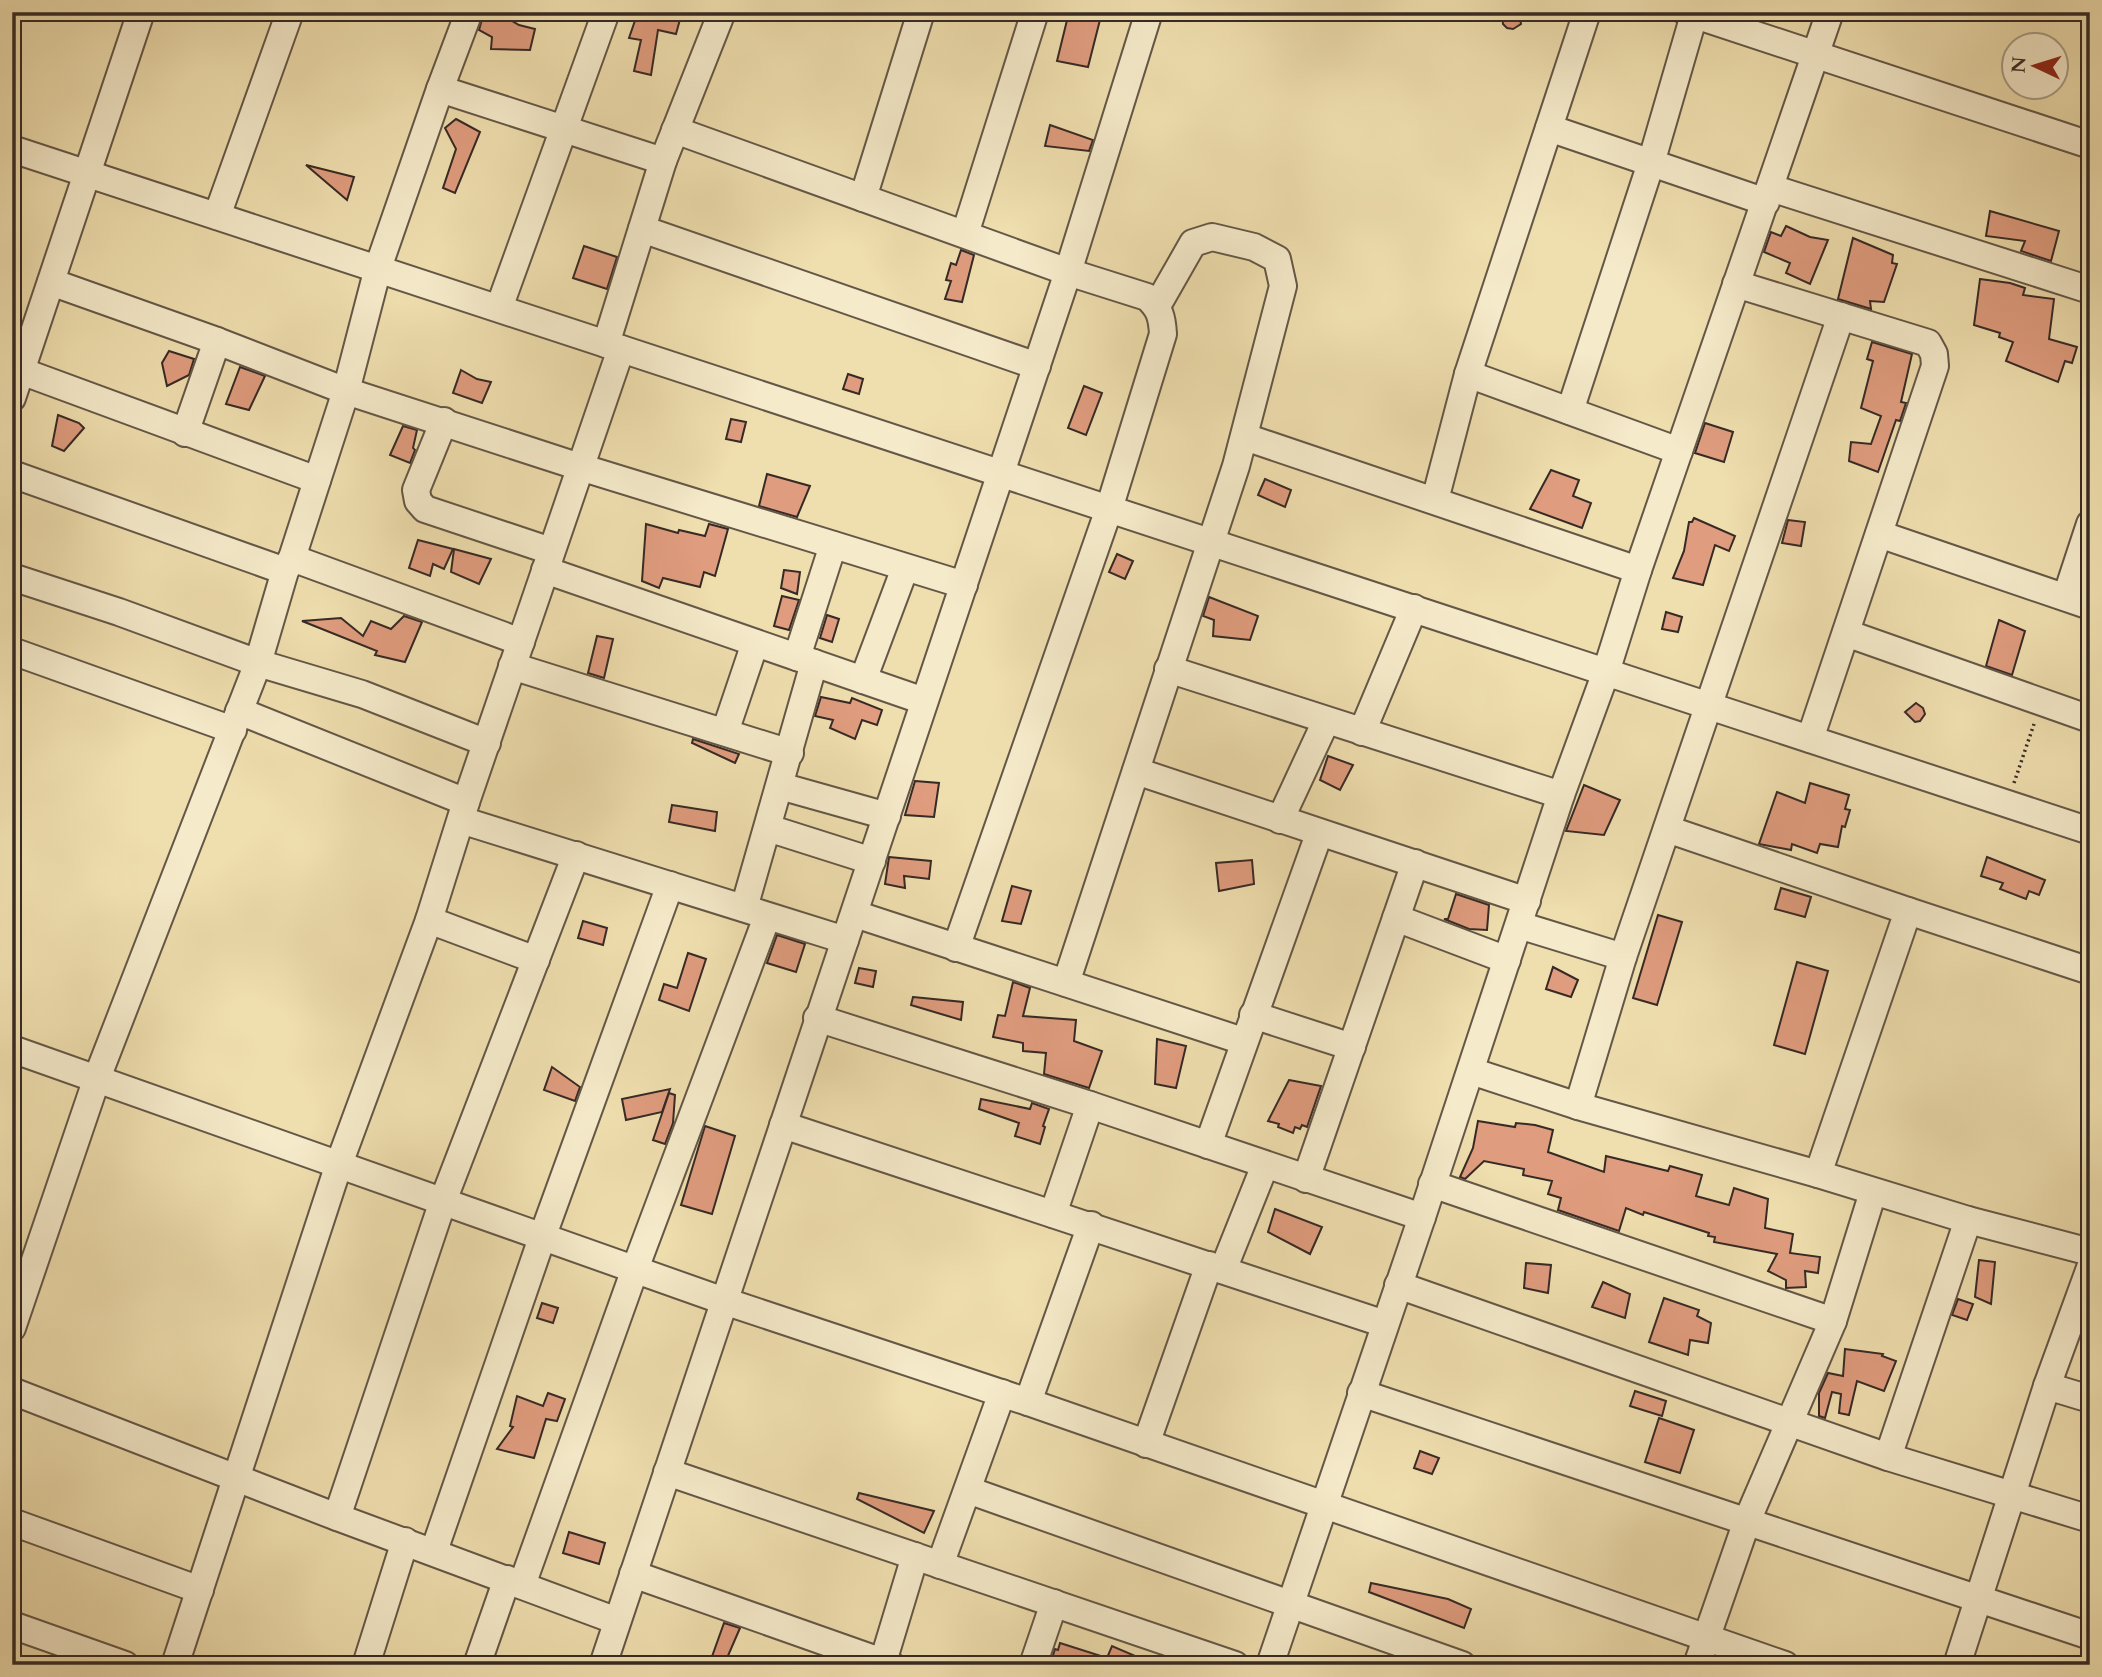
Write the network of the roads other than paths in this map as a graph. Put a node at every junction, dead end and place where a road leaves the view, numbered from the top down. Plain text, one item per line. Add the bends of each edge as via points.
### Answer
1 (141, 12) edge
2 (290, 12) edge
3 (469, 12) edge
4 (606, 12) edge
5 (722, 12) edge
6 (921, 12) edge
7 (1035, 12) edge
8 (1149, 12) edge
9 (1587, 12) edge
10 (1830, 12) edge
11 (1690, 14) edge
12 (1816, 54) junction
13 (440, 89) junction
14 (564, 128) junction
15 (1549, 128) junction
16 (675, 130) junction
17 (2090, 145) edge
18 (12, 149) edge
19 (663, 161) junction
20 (1651, 163) junction
21 (87, 173) junction
22 (1768, 195) junction
23 (863, 198) junction
24 (217, 216) junction
25 (642, 229) junction
26 (965, 234) junction
27 (378, 268) junction
28 (1068, 272) junction
29 (51, 282) junction
30 (1736, 284) junction
31 (2090, 290) edge
32 (1157, 306) junction
33 (499, 308) junction
34 (1841, 316) junction
35 (217, 341) junction
36 (614, 346) junction
37 (1037, 366) junction
38 (21, 371) junction
39 (1468, 374) junction
40 (346, 391) junction
41 (12, 398) edge
42 (1570, 411) junction
43 (444, 421) junction
44 (185, 433) junction
45 (1245, 437) junction
46 (1679, 451) junction
47 (580, 467) junction
48 (1001, 473) junction
49 (12, 474) edge
50 (317, 480) junction
51 (1435, 500) junction
52 (1109, 509) junction
53 (2090, 524) edge
54 (1879, 534) junction
55 (1212, 542) junction
56 (834, 545) junction
57 (548, 560) junction
58 (288, 565) junction
59 (905, 568) junction
60 (1638, 570) junction
61 (12, 577) edge
62 (964, 585) junction
63 (2078, 602) edge
64 (1414, 608) junction
65 (1846, 633) junction
66 (755, 643) junction
67 (12, 651) edge
68 (517, 654) junction
69 (806, 660) junction
70 (258, 663) junction
71 (1168, 669) junction
72 (1606, 672) junction
73 (863, 680) junction
74 (923, 701) junction
75 (1709, 706) junction
76 (2090, 719) edge
77 (236, 721) junction
78 (1326, 721) junction
79 (725, 732) junction
80 (1362, 732) junction
81 (1810, 739) junction
82 (486, 743) junction
83 (790, 753) junction
84 (1136, 771) junction
85 (780, 786) junction
86 (1561, 795) junction
87 (839, 803) junction
88 (463, 811) junction
89 (887, 816) junction
90 (1280, 820) junction
91 (768, 828) junction
92 (1667, 829) junction
93 (2090, 831) edge
94 (1320, 834) junction
95 (827, 846) junction
96 (576, 855) junction
97 (872, 861) junction
98 (1415, 863) junction
99 (670, 885) junction
100 (1908, 911) junction
101 (756, 912) junction
102 (1523, 913) junction
103 (855, 914) junction
104 (1396, 918) junction
105 (429, 920) junction
106 (845, 940) junction
107 (956, 948) junction
108 (1623, 957) junction
109 (536, 960) junction
110 (1507, 960) junction
111 (2090, 971) edge
112 (1066, 983) junction
113 (1253, 1014) junction
114 (817, 1018) junction
115 (1243, 1041) junction
116 (1352, 1047) junction
117 (12, 1049) edge
118 (1471, 1071) junction
119 (97, 1077) junction
120 (1090, 1105) junction
121 (1577, 1107) junction
122 (783, 1125) junction
123 (1208, 1145) junction
124 (339, 1164) junction
125 (1265, 1165) junction
126 (1818, 1174) junction
127 (1306, 1180) junction
128 (1433, 1184) junction
129 (1873, 1192) junction
130 (443, 1201) junction
131 (1053, 1214) junction
132 (1422, 1217) junction
133 (1968, 1220) junction
134 (1091, 1225) junction
135 (543, 1235) junction
136 (2090, 1252) edge
137 (1216, 1267) junction
138 (635, 1269) junction
139 (2087, 1281) edge
140 (1398, 1285) junction
141 (724, 1301) junction
142 (1833, 1321) junction
143 (1385, 1324) junction
144 (12, 1328) edge
145 (2048, 1386) junction
146 (12, 1391) edge
147 (1002, 1393) junction
148 (1362, 1393) junction
149 (2090, 1399) edge
150 (1028, 1402) junction
151 (1788, 1423) junction
152 (1146, 1444) junction
153 (1888, 1457) junction
154 (667, 1472) junction
155 (239, 1477) junction
156 (968, 1490) junction
157 (2012, 1494) junction
158 (1323, 1506) junction
159 (337, 1517) junction
160 (2090, 1519) edge
161 (1746, 1521) junction
162 (12, 1522) edge
163 (405, 1541) junction
164 (434, 1551) junction
165 (928, 1561) junction
166 (633, 1574) junction
167 (515, 1582) junction
168 (200, 1590) junction
169 (1979, 1598) junction
170 (1054, 1603) junction
171 (1290, 1603) junction
172 (617, 1621) junction
173 (12, 1626) edge
174 (2090, 1636) edge
175 (1706, 1638) junction
176 (887, 1663) edge
177 (125, 1665) edge
178 (175, 1665) edge
179 (366, 1665) edge
180 (477, 1665) edge
181 (603, 1665) edge
182 (1033, 1665) edge
183 (1236, 1665) edge
184 (1270, 1665) edge
185 (1462, 1665) edge
186 (1697, 1665) edge
187 (1785, 1665) edge
188 (1956, 1665) edge

1 - 21 street
2 - 24 street
3 - 13 street
4 - 14 street
5 - 16 street
6 - 23 street
7 - 26 street
8 - 28 street
9 - 15 street
10 - 12 street
11 - 12 street
11 - 20 street
12 - 17 street
12 - 22 street
13 - 14 street
13 - 27 street
14 - 19 street
14 - 33 street
15 - 20 street
15 - 39 street
16 - 19 street
16 - 23 street
18 - 21 street
19 - 25 street
20 - 22 street
20 - 42 street
21 - 24 street
21 - 29 street
22 - 30 street
22 - 31 street
23 - 26 street
24 - 27 street
25 - 36 street
25 - 37 street
26 - 28 street
27 - 33 street
27 - 40 street
28 - 32 street via 1147,297
28 - 37 street
29 - 35 street
29 - 38 street
30 - 34 street
30 - 46 street
32 - 45 street via 1193,243 1212,237 1254,247 1277,259 1283,286
32 - 52 street via 1163,334
33 - 36 street
34 - 54 street via 1928,343 1934,354 1935,366
34 - 75 street
35 - 40 street
35 - 44 street
36 - 47 street
36 - 48 street
37 - 48 street
38 - 41 street
38 - 44 street
39 - 42 street
39 - 51 street
40 - 43 street
40 - 50 street
42 - 46 street
43 - 47 street
43 - 57 street via 416,490 418,501 425,509
44 - 50 street
45 - 51 street
45 - 55 street
46 - 60 street
47 - 56 street
47 - 57 street
48 - 52 street
48 - 62 street
49 - 58 street
50 - 58 street
51 - 60 street
52 - 55 street
52 - 107 street
53 - 63 street
54 - 63 street
54 - 65 street
55 - 64 street
55 - 71 street
56 - 59 street
56 - 69 street
57 - 66 street
57 - 68 street
58 - 68 street
58 - 70 street
59 - 62 street
59 - 73 street
60 - 72 street
61 - 70 street
62 - 74 street
64 - 72 street
64 - 80 street
65 - 76 street
65 - 81 street
66 - 69 street
66 - 79 street
67 - 77 street
68 - 79 street
68 - 82 street
69 - 73 street
69 - 83 street
70 - 77 street
70 - 82 street via 362,694
71 - 78 street
71 - 84 street
72 - 75 street
72 - 86 street
73 - 74 street
74 - 89 street
75 - 81 street
75 - 92 street
77 - 88 street
77 - 119 street
78 - 80 street
78 - 90 street
79 - 83 street
80 - 86 street
81 - 93 street
82 - 88 street
83 - 85 street
84 - 90 street
84 - 112 street
85 - 87 street
85 - 91 street
86 - 102 street
87 - 89 street
87 - 95 street
88 - 96 street
88 - 105 street
89 - 97 street
90 - 94 street
91 - 95 street
91 - 101 street
92 - 100 street
92 - 108 street
94 - 98 street
94 - 113 street
95 - 97 street
96 - 99 street
96 - 109 street
97 - 103 street
98 - 102 street
98 - 104 street
99 - 101 street
99 - 135 street
100 - 111 street
100 - 126 street
101 - 106 street
101 - 138 street
102 - 108 street
102 - 110 street
103 - 106 street
103 - 107 street
104 - 110 street
104 - 116 street
105 - 109 street
105 - 124 street
106 - 114 street
107 - 112 street
108 - 121 street
109 - 130 street
110 - 118 street
112 - 115 street
113 - 115 street
113 - 116 street
114 - 120 street
114 - 122 street
115 - 123 street
116 - 127 street
117 - 119 street
118 - 121 street
118 - 128 street
119 - 124 street
119 - 144 street
120 - 123 street
120 - 131 street
121 - 126 street
122 - 131 street
122 - 141 street
123 - 125 street
124 - 130 street
124 - 155 street
125 - 127 street
125 - 137 street
126 - 129 street
127 - 132 street
128 - 132 street
128 - 142 street
129 - 133 street
129 - 142 street
130 - 135 street
130 - 159 street
131 - 134 street
132 - 140 street
133 - 136 street
133 - 153 street
134 - 137 street
134 - 150 street
135 - 138 street
135 - 164 street
137 - 143 street
137 - 152 street
138 - 141 street
138 - 167 street
139 - 145 street
140 - 143 street
140 - 151 street
141 - 147 street
141 - 154 street
142 - 151 street
143 - 148 street
145 - 149 street
145 - 157 street
146 - 155 street
147 - 150 street
147 - 156 street
148 - 158 street
148 - 161 street
150 - 152 street
151 - 153 street
151 - 161 street
152 - 158 street
153 - 157 street
154 - 165 street
154 - 166 street
155 - 159 street
155 - 168 street
156 - 165 street
156 - 171 street
157 - 160 street
157 - 169 street
158 - 171 street
158 - 175 street
159 - 163 street
161 - 169 street
161 - 175 street
162 - 168 street
163 - 164 street
163 - 179 street
164 - 167 street
165 - 170 street
165 - 176 street
166 - 172 street
166 - 176 street
167 - 172 street
167 - 180 street
168 - 178 street
169 - 174 street
169 - 188 street
170 - 182 street
170 - 183 street
171 - 184 street
171 - 185 street
172 - 181 street
173 - 177 street
175 - 186 street
175 - 187 street

